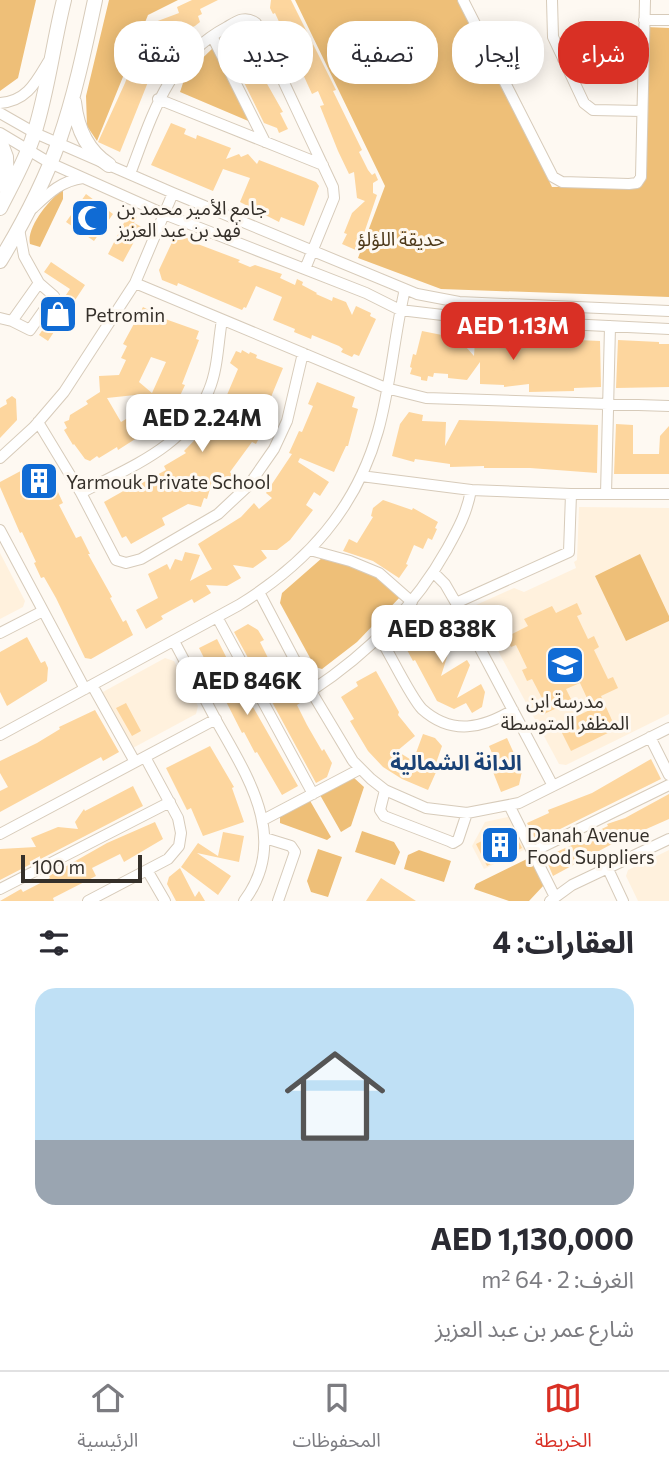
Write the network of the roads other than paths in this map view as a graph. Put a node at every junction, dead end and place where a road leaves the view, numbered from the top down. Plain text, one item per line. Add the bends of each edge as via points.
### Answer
1 (64, 0) edge
2 (95, 0) edge
3 (463, 0) edge
4 (552, 0) edge
5 (645, 0) edge
6 (644, 20) joint
7 (669, 20) edge
8 (212, 36) junction
9 (558, 48) edge
10 (53, 53) junction
11 (576, 84) edge
12 (643, 84) edge
13 (74, 96) junction
14 (158, 99) junction
15 (0, 103) edge
16 (642, 111) junction
17 (0, 113) edge
18 (35, 133) junction
19 (0, 134) edge
20 (0, 141) edge
21 (265, 142) junction
22 (58, 143) junction
23 (28, 151) junction
24 (50, 163) junction
25 (109, 165) junction
26 (323, 165) junction
27 (130, 174) junction
28 (83, 178) junction
29 (173, 193) junction
30 (8, 194) junction
31 (0, 208) edge
32 (28, 212) junction
33 (164, 214) junction
34 (19, 229) junction
35 (312, 251) junction
36 (0, 261) edge
37 (305, 269) junction
38 (39, 283) junction
39 (135, 283) junction
40 (405, 289) junction
41 (400, 310) junction
42 (669, 311) edge
43 (0, 318) edge
44 (222, 320) junction
45 (12, 321) junction
46 (610, 326) junction
47 (669, 329) edge
48 (303, 353) junction
49 (386, 388) junction
50 (608, 404) junction
51 (669, 406) edge
52 (38, 422) junction
53 (0, 458) edge
54 (362, 476) junction
55 (471, 490) junction
56 (81, 493) junction
57 (571, 494) junction
58 (606, 494) junction
59 (669, 494) edge
60 (0, 530) edge
61 (310, 550) junction
62 (434, 573) junction
63 (259, 593) junction
64 (412, 602) junction
65 (456, 603) junction
66 (43, 611) junction
67 (217, 617) junction
68 (0, 633) edge
69 (380, 638) junction
70 (174, 641) junction
71 (88, 687) junction
72 (311, 691) junction
73 (513, 710) junction
74 (216, 719) junction
75 (669, 728) edge
76 (0, 735) edge
77 (650, 737) junction
78 (140, 760) junction
79 (360, 769) junction
80 (669, 775) edge
81 (669, 785) edge
82 (553, 786) junction
83 (385, 790) junction
84 (313, 794) junction
85 (170, 802) junction
86 (509, 805) junction
87 (467, 813) junction
88 (263, 820) junction
89 (0, 834) edge
90 (265, 838) junction
91 (669, 839) edge
92 (532, 852) junction
93 (608, 869) junction
94 (147, 870) junction
95 (0, 889) edge
96 (552, 899) edge
97 (88, 901) edge
98 (165, 901) edge
99 (244, 901) edge
100 (278, 901) edge
101 (624, 901) edge

1 - 10 main road
2 - 13 main road
3 - 16 street via 557,180 637,183
4 - 9 street via 553,37
5 - 6 street
6 - 7 street
8 - 14 street via 195,48
8 - 21 street
8 - 26 street via 244,18 256,23
10 - 15 street via 27,94
10 - 18 main road
11 - 16 street via 587,107
12 - 16 street
13 - 22 main road
13 - 25 main road via 84,139 95,156
14 - 21 street
14 - 27 street
17 - 18 street
18 - 22 street
18 - 23 main road
19 - 23 street
20 - 30 main road
21 - 26 street
22 - 24 main road
22 - 25 street
23 - 24 street
23 - 30 main road
24 - 28 street
24 - 32 main road
25 - 27 street
26 - 35 street via 334,198
27 - 29 street
28 - 32 street via 55,187
28 - 33 street
29 - 33 street
29 - 35 street
30 - 31 main road
32 - 34 main road
33 - 37 street
33 - 39 street
34 - 36 main road
34 - 38 street via 24,256
35 - 37 street
35 - 40 street
37 - 41 street
38 - 45 street
38 - 45 street via 54,296 30,330
39 - 44 street
39 - 52 street via 65,392
40 - 41 street
40 - 42 street via 459,302
41 - 46 street via 485,320
41 - 49 street
43 - 45 street
44 - 48 street
44 - 56 street via 211,387 183,434
46 - 47 street
46 - 50 street
48 - 49 street
48 - 56 street via 287,421 274,449 249,485 218,514 141,559 126,563 116,560
49 - 50 street via 426,398
49 - 54 street via 379,430
50 - 51 street
50 - 58 street
52 - 53 street
52 - 56 street
54 - 55 street
54 - 61 street
55 - 57 street
55 - 62 street via 463,521
57 - 58 street
57 - 65 street via 569,552
58 - 59 street
60 - 66 street
61 - 63 street
61 - 64 street via 379,573
62 - 64 street
62 - 65 street
63 - 67 street
63 - 72 street
64 - 69 street
65 - 73 street
66 - 68 street
66 - 71 street
67 - 70 street
67 - 84 street
69 - 72 street
69 - 73 street via 420,708 436,719 469,727 491,723
70 - 71 street
70 - 74 street
71 - 76 street
71 - 78 street
72 - 79 street
73 - 82 street
74 - 78 street
74 - 88 street via 253,786
75 - 77 street
77 - 80 street
77 - 82 street
78 - 85 street
78 - 89 street
79 - 83 street
79 - 84 street
81 - 92 street
82 - 86 street
83 - 87 street via 426,808
83 - 87 street via 380,810 384,816 449,842 458,840
84 - 88 street
85 - 94 street via 178,818 179,846
85 - 95 street
86 - 87 street
86 - 92 street
88 - 90 street
90 - 99 street via 261,869
90 - 100 street via 291,846 295,852
91 - 93 street
92 - 96 street
93 - 96 street
93 - 101 street
94 - 97 street
94 - 98 street

